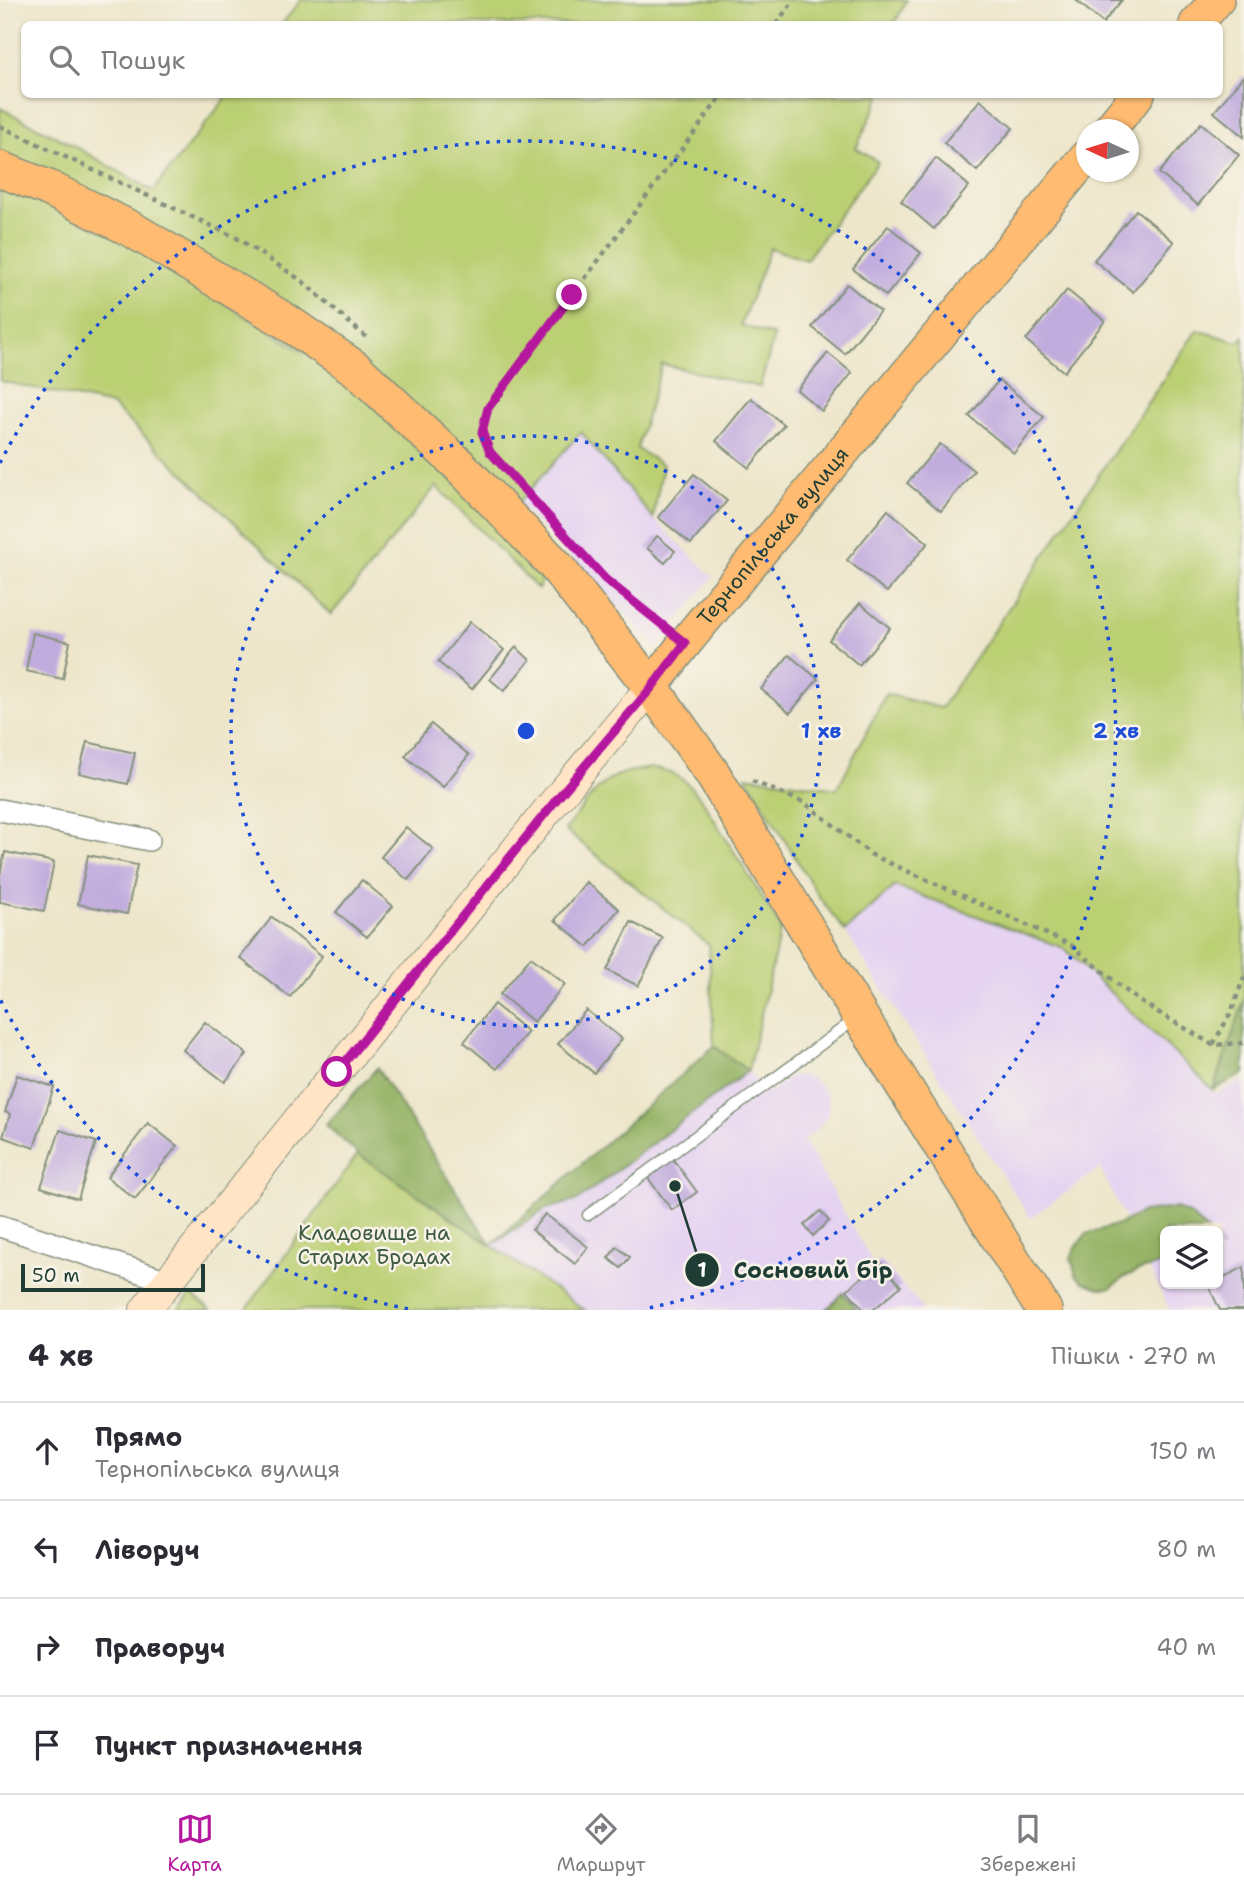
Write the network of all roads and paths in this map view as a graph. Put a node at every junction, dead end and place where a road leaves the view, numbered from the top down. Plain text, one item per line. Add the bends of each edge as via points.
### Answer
1 (794, 0) edge
2 (1216, 0) edge
3 (778, 21) edge
4 (1198, 21) edge
5 (720, 98) edge
6 (1135, 98) edge
7 (1119, 119) edge
8 (0, 169) edge
9 (1076, 170) edge
10 (499, 462) dead end
11 (605, 579) dead end
12 (685, 643) junction
13 (652, 687) junction
14 (748, 780) dead end
15 (0, 810) edge
16 (149, 840) dead end
17 (1244, 976) edge
18 (860, 1016) junction
19 (1244, 1043) edge
20 (1213, 1045) junction
21 (588, 1215) dead end
22 (0, 1226) edge
23 (168, 1281) junction
24 (145, 1310) edge
25 (1044, 1310) edge

1 - 3 path
2 - 4 main road
5 - 10 path via 488,408 482,432
6 - 7 main road
8 - 13 highway via 132,230 284,320 356,369 458,464 556,566
9 - 12 main road, Тернопільська вулиця
11 - 12 path
12 - 13 main road, Тернопільська вулиця
13 - 18 highway via 712,773
13 - 23 main road, Тернопільська вулиця
14 - 20 path via 804,803 872,855 1071,945 1136,999
15 - 16 street
17 - 20 path
18 - 21 lane
18 - 25 highway
19 - 20 path
22 - 23 street
23 - 24 main road, Тернопільська вулиця

